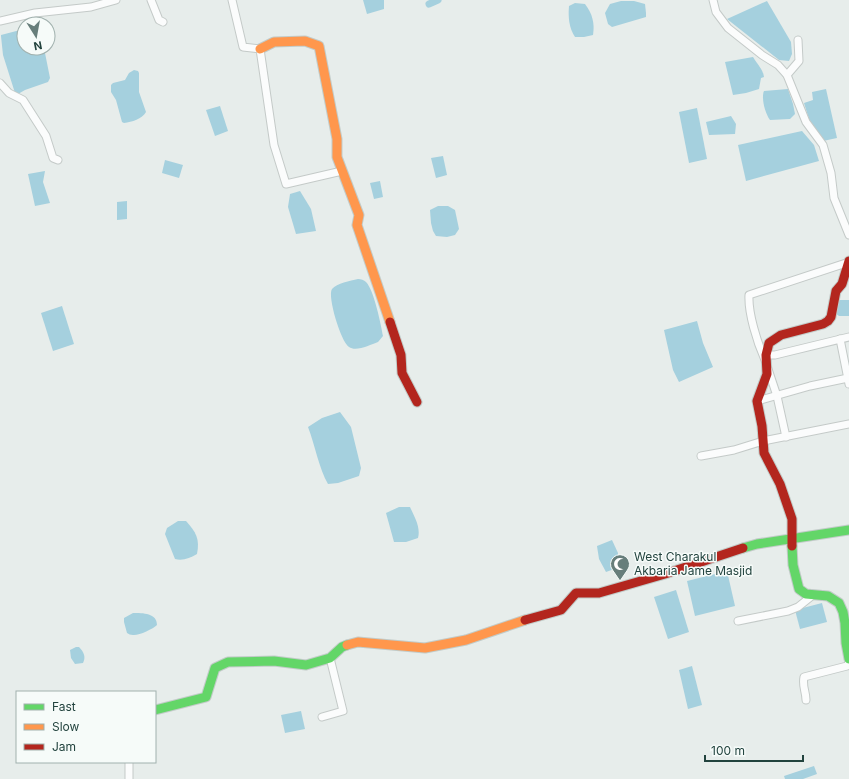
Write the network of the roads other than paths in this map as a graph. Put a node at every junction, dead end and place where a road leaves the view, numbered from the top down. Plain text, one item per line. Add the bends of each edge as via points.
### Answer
1 (116, 0) edge
2 (151, 0) edge
3 (232, 0) edge
4 (715, 1) edge
5 (90, 3) edge
6 (0, 21) edge
7 (163, 22) dead end
8 (798, 40) dead end
9 (260, 49) junction
10 (787, 75) junction
11 (0, 83) edge
12 (58, 160) dead end
13 (342, 171) junction
14 (849, 235) edge
15 (849, 261) edge
16 (846, 282) edge
17 (849, 337) edge
18 (840, 339) junction
19 (766, 360) junction
20 (848, 381) edge
21 (777, 396) junction
22 (757, 401) junction
23 (417, 402) dead end
24 (849, 424) edge
25 (786, 437) junction
26 (763, 441) junction
27 (701, 456) dead end
28 (849, 530) edge
29 (791, 539) junction
30 (813, 595) junction
31 (738, 621) dead end
32 (330, 658) junction
33 (849, 659) edge
34 (849, 664) edge
35 (806, 700) dead end
36 (156, 710) edge
37 (322, 717) dead end
38 (129, 763) edge
39 (129, 779) edge

1 - 5 street
2 - 7 street via 159,20
3 - 9 street via 243,47
4 - 10 street via 716,12 728,28 778,65
5 - 6 street
8 - 10 street via 799,61
9 - 13 street via 274,42 305,41 319,46 337,139 337,157
9 - 13 street via 274,145 286,184
10 - 14 street via 806,122 823,145 831,173 834,198
11 - 12 street via 9,93 23,100 46,136 53,158
13 - 23 street via 359,215 358,225 401,355 402,373
15 - 16 street
15 - 19 street via 749,295 754,323
16 - 19 street via 836,291 828,321 781,335 769,343
17 - 18 street
18 - 19 street via 775,355
18 - 20 street
19 - 21 street
19 - 22 street via 767,374
20 - 21 street via 810,386
21 - 22 street
21 - 25 street
22 - 26 street
24 - 25 street
25 - 26 street
26 - 27 street
26 - 29 street via 764,453 780,484 792,519
28 - 29 street
29 - 30 street via 793,565 799,589
29 - 32 street via 742,548 599,593 576,593 561,610 466,640 425,648 358,642 342,647
30 - 31 street via 798,607 788,611
30 - 33 street via 828,596 839,603 846,623
32 - 36 street via 306,666 274,661 228,662 216,668 206,697
32 - 37 street via 343,711
34 - 35 street via 804,677 802,685
38 - 39 street

